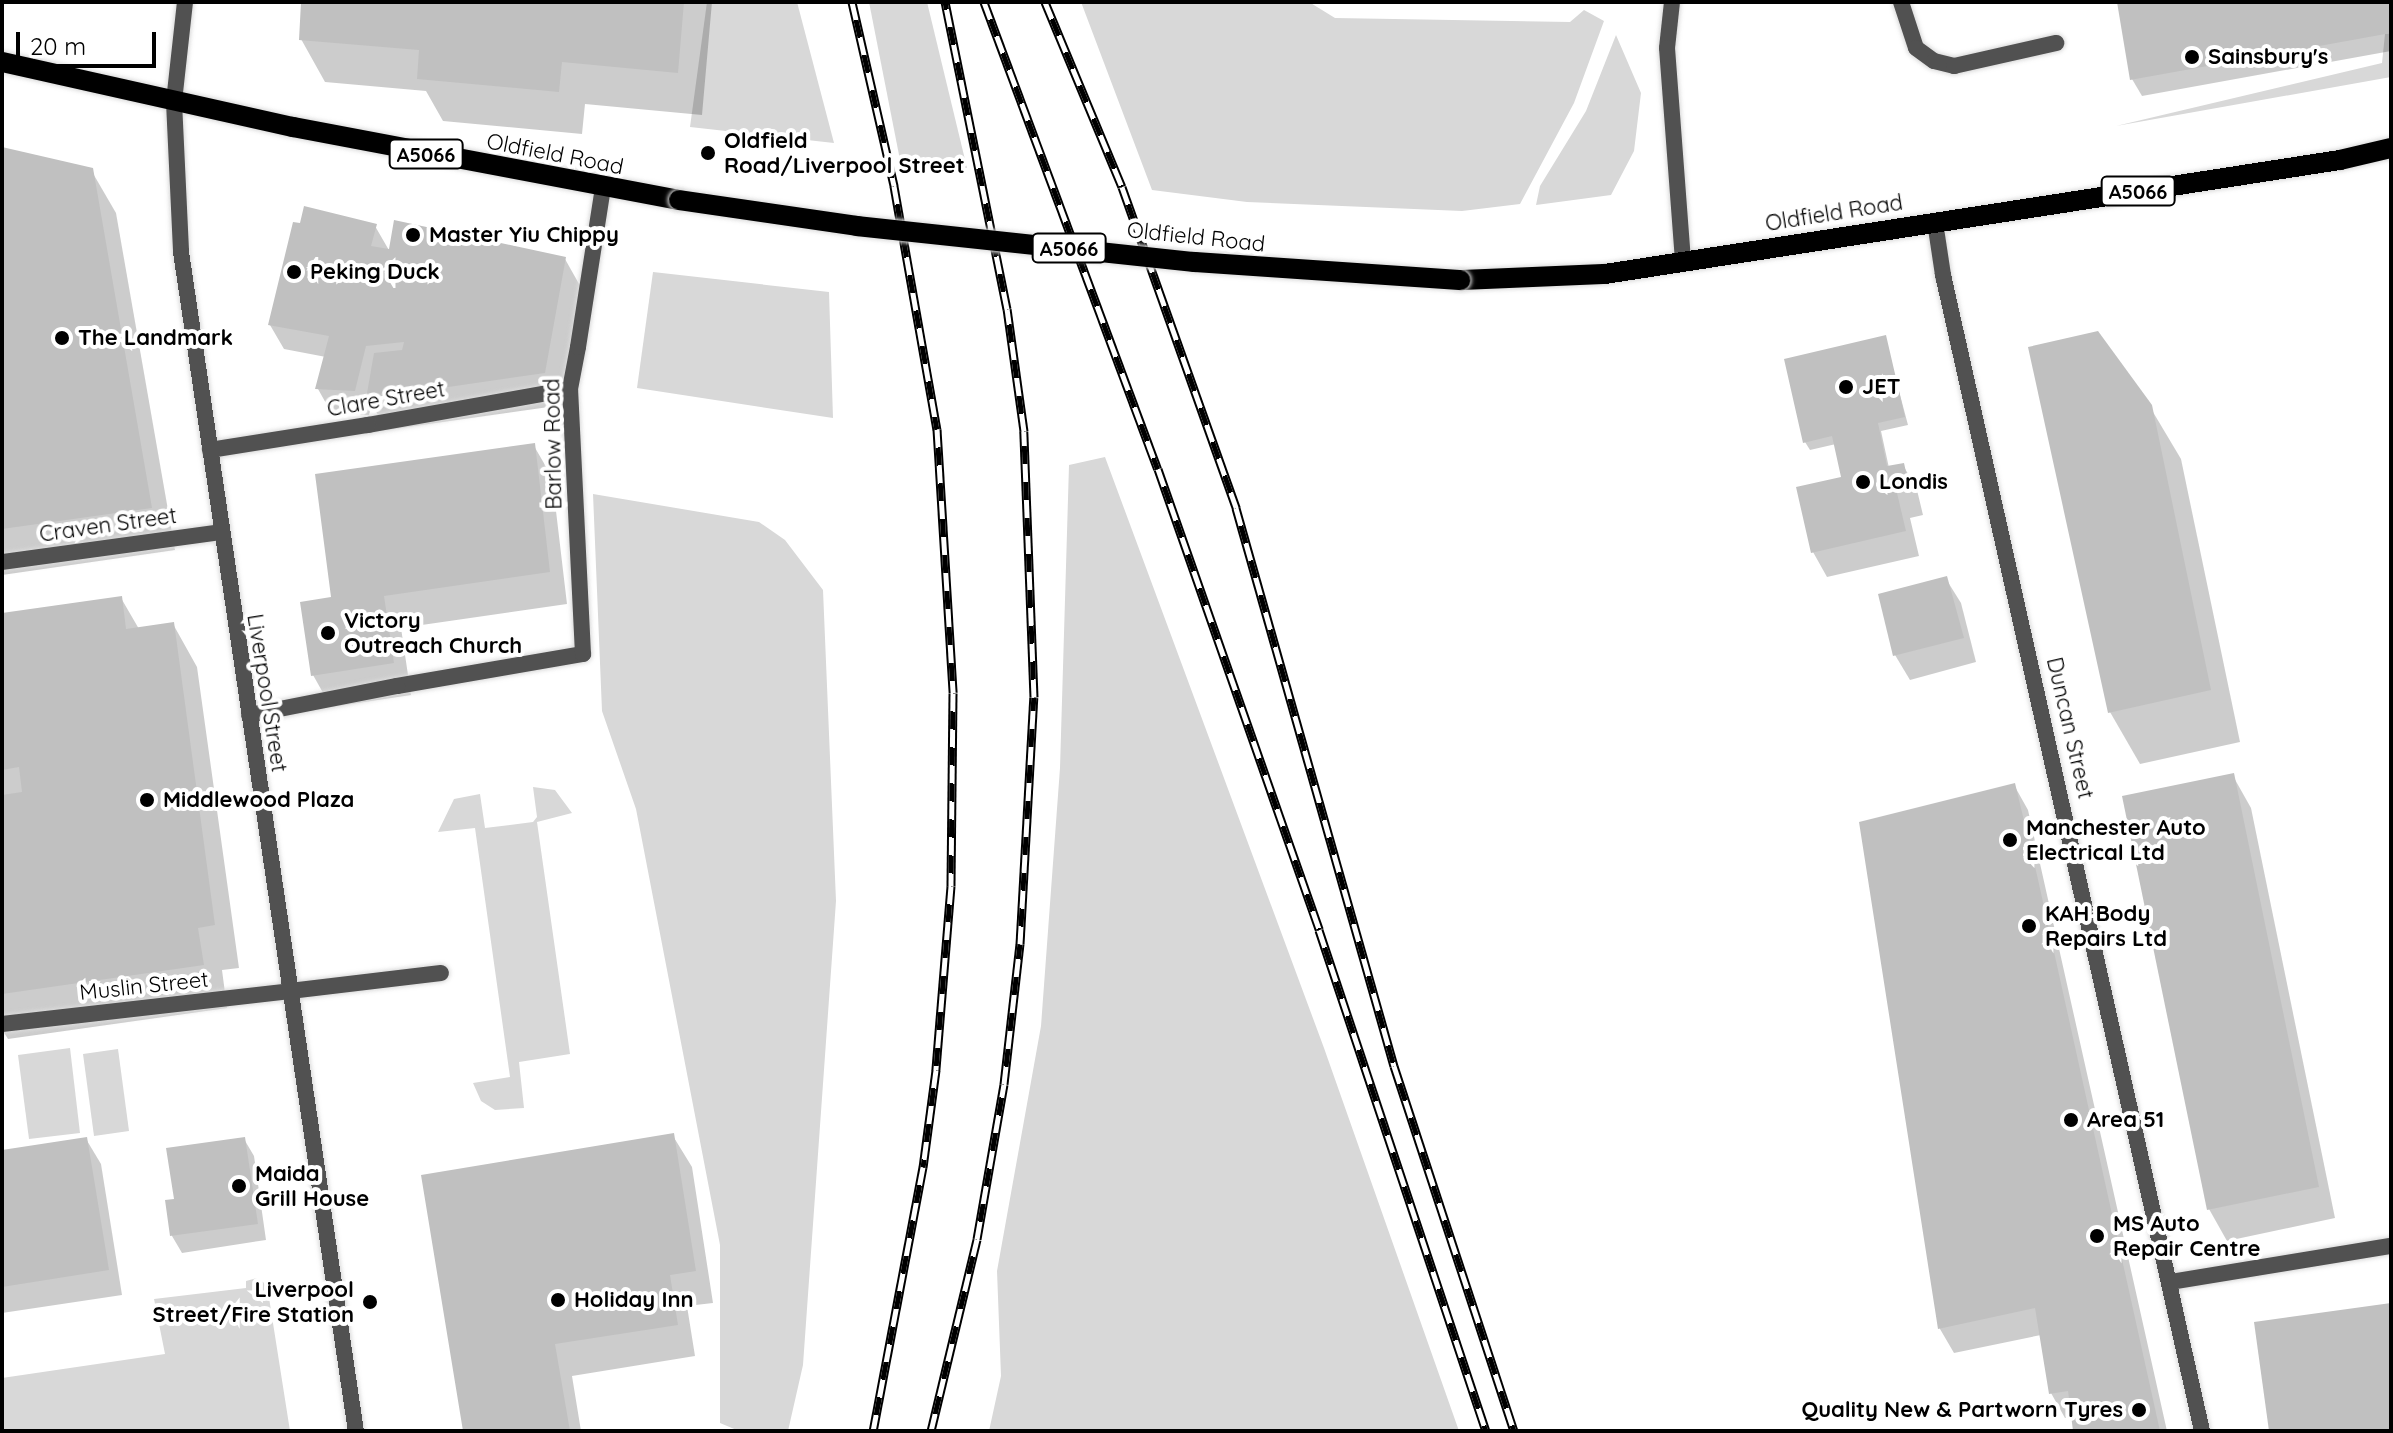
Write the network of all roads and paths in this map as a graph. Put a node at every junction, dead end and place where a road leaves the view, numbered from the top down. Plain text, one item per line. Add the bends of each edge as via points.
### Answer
1 (185, 2) edge
2 (1672, 2) edge
3 (1901, 2) edge
4 (2056, 43) dead end
5 (2, 62) edge
6 (174, 102) junction
7 (2391, 148) edge
8 (603, 188) junction
9 (1935, 222) junction
10 (1683, 259) junction
11 (570, 389) junction
12 (210, 450) junction
13 (220, 532) junction
14 (2, 562) edge
15 (249, 715) junction
16 (441, 973) dead end
17 (290, 991) junction
18 (2, 1024) edge
19 (2391, 1246) edge
20 (2170, 1282) junction
21 (356, 1431) edge
22 (2202, 1431) edge

1 - 6 street, Liverpool Street
2 - 10 street via 1667,48
3 - 4 street via 1916,48 1934,61 1954,66
5 - 6 main road, Oldfield Road / A5066
6 - 8 main road, Oldfield Road / A5066
6 - 12 street, Liverpool Street via 181,252
7 - 9 main road, Oldfield Road / A5066
8 - 10 main road, Oldfield Road / A5066, bridge via 857,226 1194,262 1460,280 1605,274
8 - 11 street, Barlow Road
9 - 10 main road, Oldfield Road / A5066
9 - 20 street, Duncan Street
11 - 12 street, Clare Street
11 - 15 street, Barlow Road via 583,654
12 - 13 street, Liverpool Street
13 - 14 street, Craven Street
13 - 15 street, Liverpool Street
15 - 17 street, Liverpool Street
16 - 17 street, Muslin Street
17 - 18 street, Muslin Street
17 - 21 street, Liverpool Street
19 - 20 street
20 - 22 street, Duncan Street

